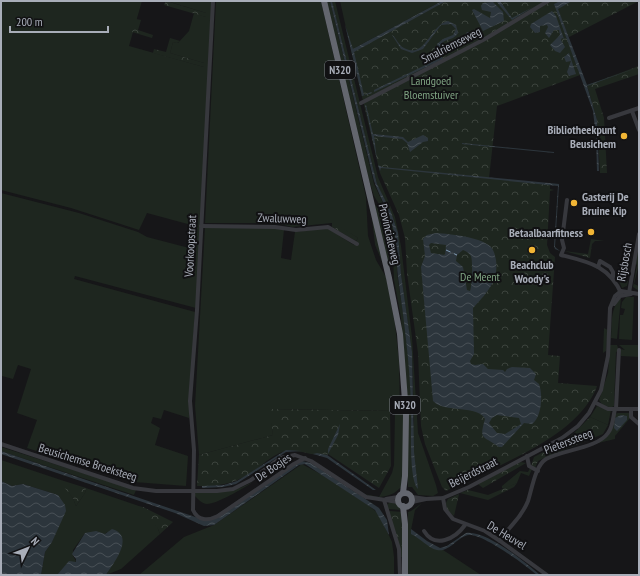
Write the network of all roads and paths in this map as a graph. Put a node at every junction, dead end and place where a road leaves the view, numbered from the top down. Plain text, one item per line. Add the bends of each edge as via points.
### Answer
1 (213, 1) edge
2 (324, 1) edge
3 (548, 1) edge
4 (361, 103) dead end
5 (639, 108) edge
6 (632, 110) junction
7 (609, 118) dead end
8 (639, 130) edge
9 (567, 200) dead end
10 (201, 226) junction
11 (639, 234) edge
12 (358, 244) dead end
13 (622, 293) junction
14 (629, 293) junction
15 (639, 294) edge
16 (619, 350) dead end
17 (596, 403) junction
18 (615, 409) junction
19 (631, 409) junction
20 (639, 409) edge
21 (639, 424) edge
22 (1, 444) edge
23 (527, 456) junction
24 (305, 458) junction
25 (538, 470) junction
26 (193, 491) junction
27 (443, 498) junction
28 (384, 500) junction
29 (405, 500) junction
30 (465, 525) junction
31 (424, 531) dead end
32 (500, 541) junction
33 (400, 575) edge
34 (405, 575) edge
35 (547, 575) edge

1 - 10 street, Voorkoopstraat
2 - 29 highway, Provincialeweg / N320 via 398,321 404,377
3 - 4 street, Smalriemseweg via 485,39
5 - 6 street
6 - 7 street
6 - 8 street
9 - 13 street via 562,240 564,248 561,255 598,266 613,278
10 - 12 street, Zwaluwweg via 275,227 296,230 328,227
10 - 26 street, Voorkoopstraat via 190,401 194,450
11 - 14 street, Rijsbosch
13 - 14 street
13 - 17 street, Beijerdstraat via 613,306 606,372
14 - 15 street
16 - 18 street
17 - 18 street via 608,409
17 - 23 street, Beijerdstraat via 582,422 567,434
18 - 19 street
18 - 25 street, Pieterssteeg via 606,436 545,460
19 - 20 street
19 - 21 street via 631,417
22 - 26 street, Beusichemse Broeksteeg via 133,488
23 - 25 street, Pieterssteeg via 529,466
23 - 27 street, Beijerdstraat
24 - 26 street, Beusichemse Broeksteeg via 285,456 238,487 222,491
24 - 26 street, De Bosjes via 211,519 201,518 195,514
24 - 28 street, De Bosjes via 366,497
25 - 32 street, Pieterssteeg via 523,514 505,532
27 - 29 street, Beijerdstraat
27 - 30 street, De Heuvel via 449,516
28 - 29 street, De Bosjes
28 - 33 street via 399,549
29 - 34 highway, Provincialeweg / N320
30 - 31 street via 460,532 443,541 435,540
30 - 32 street, De Heuvel
32 - 35 street, De Heuvel

